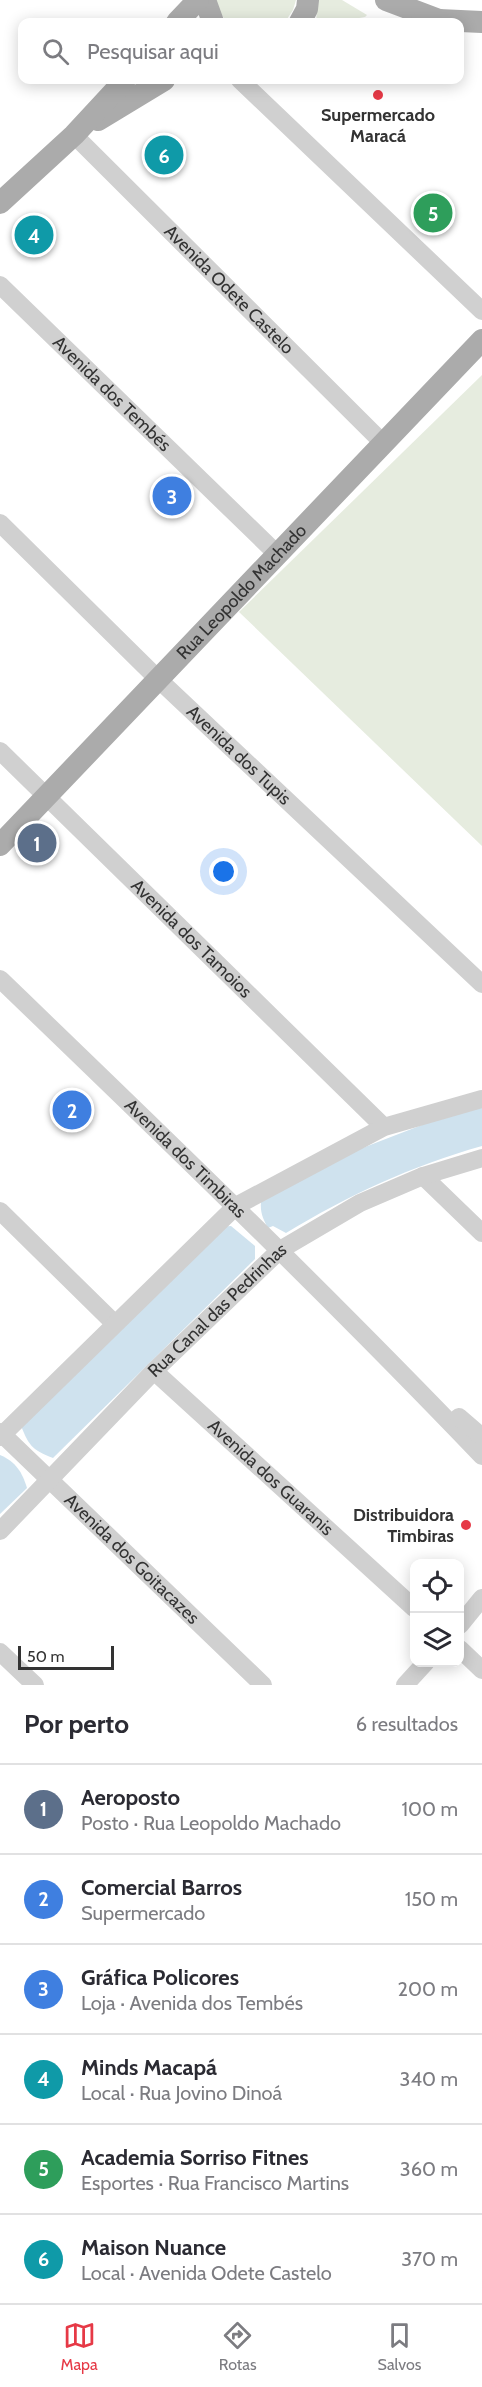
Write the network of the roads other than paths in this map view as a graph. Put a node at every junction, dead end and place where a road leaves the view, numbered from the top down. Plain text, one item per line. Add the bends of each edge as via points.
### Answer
1 (198, 0) edge
2 (205, 0) edge
3 (308, 0) edge
4 (386, 0) edge
5 (181, 18) edge
6 (212, 18) edge
7 (302, 18) edge
8 (424, 18) edge
9 (464, 22) edge
10 (482, 22) edge
11 (121, 84) edge
12 (157, 84) edge
13 (244, 84) edge
14 (74, 135) junction
15 (0, 203) edge
16 (0, 285) edge
17 (482, 311) edge
18 (482, 340) edge
19 (384, 444) junction
20 (0, 523) edge
21 (276, 553) junction
22 (158, 679) junction
23 (0, 752) edge
24 (46, 797) junction
25 (0, 845) edge
26 (0, 979) edge
27 (482, 984) edge
28 (482, 1099) edge
29 (384, 1127) junction
30 (482, 1158) edge
31 (423, 1176) junction
32 (240, 1210) junction
33 (0, 1211) edge
34 (482, 1233) edge
35 (276, 1246) junction
36 (114, 1323) junction
37 (370, 1339) junction
38 (154, 1371) junction
39 (3, 1436) edge
40 (482, 1437) edge
41 (482, 1456) edge
42 (48, 1477) junction
43 (0, 1531) edge
44 (482, 1598) edge
45 (410, 1604) edge
46 (464, 1619) edge
47 (0, 1652) edge
48 (464, 1654) edge
49 (421, 1667) edge
50 (482, 1670) edge
51 (35, 1685) edge
52 (263, 1685) edge
53 (405, 1685) edge

1 - 5 main road
2 - 6 main road
3 - 7 main road
4 - 8 main road
9 - 10 main road
11 - 14 main road
12 - 14 main road
13 - 17 street
14 - 15 main road
14 - 19 street, Avenida Odete Castelo
16 - 21 street, Avenida dos Tembés
18 - 19 main road, Rua Leopoldo Machado
19 - 21 main road, Rua Leopoldo Machado
20 - 22 street, Avenida dos Tupis
21 - 22 main road, Rua Leopoldo Machado
22 - 24 main road, Rua Leopoldo Machado
22 - 27 street, Avenida dos Tupis
23 - 24 street, Avenida dos Tamoios
24 - 25 main road, Rua Leopoldo Machado
24 - 29 street, Avenida dos Tamoios
26 - 32 street, Avenida dos Timbiras
28 - 29 street
29 - 32 street
30 - 31 street, Rua Canal das Pedrinhas
31 - 34 street
31 - 35 street, Rua Canal das Pedrinhas
32 - 35 street, Avenida dos Timbiras
32 - 36 street
33 - 36 street
35 - 37 street, Avenida dos Timbiras
35 - 38 street, Rua Canal das Pedrinhas
36 - 39 street
37 - 40 street, Avenida dos Timbiras
37 - 41 street, Avenida dos Timbiras
38 - 42 street, Rua Canal das Pedrinhas
38 - 45 street, Avenida dos Guaranis
39 - 42 street, Avenida dos Goitacazes
42 - 43 street, Rua Canal das Pedrinhas
42 - 52 street, Avenida dos Goitacazes
44 - 46 street
47 - 51 street
48 - 50 street
49 - 53 street

